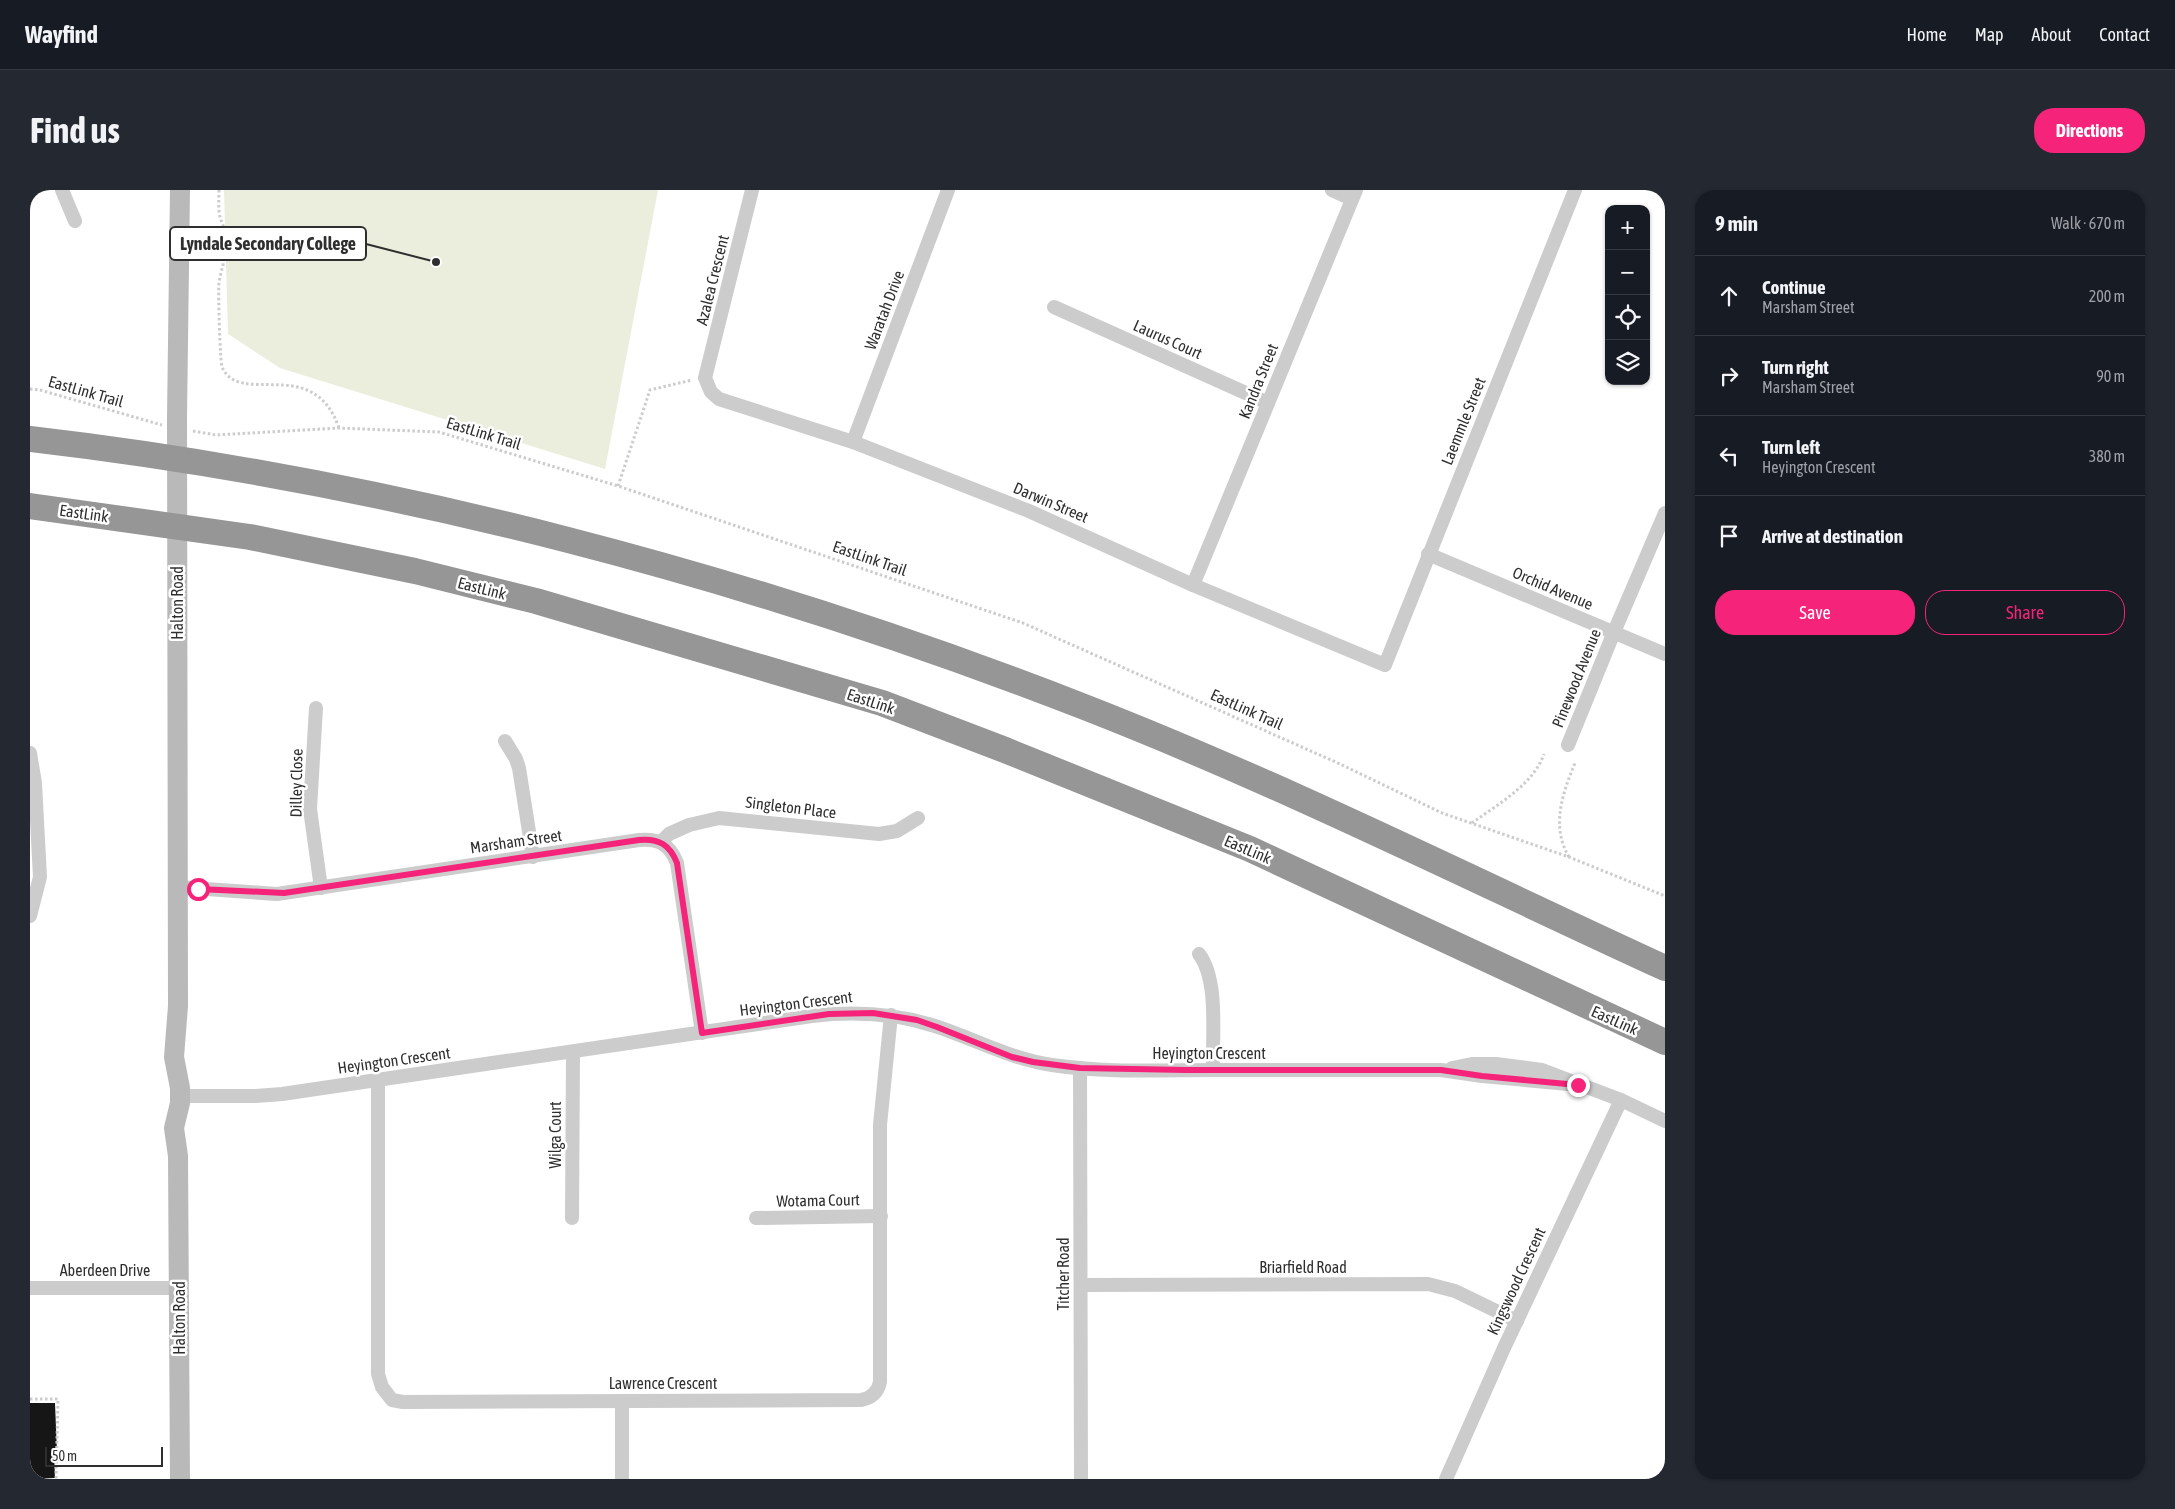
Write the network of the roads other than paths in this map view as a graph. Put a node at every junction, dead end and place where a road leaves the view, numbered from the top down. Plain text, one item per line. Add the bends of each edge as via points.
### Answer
1 (62, 190) edge
2 (180, 190) edge
3 (752, 190) edge
4 (948, 190) edge
5 (1332, 190) edge
6 (1575, 190) edge
7 (1354, 194) edge
8 (75, 221) dead end
9 (1054, 307) dead end
10 (705, 378) joint
11 (1268, 403) junction
12 (30, 439) edge
13 (853, 442) junction
14 (30, 506) edge
15 (1665, 514) edge
16 (1428, 554) junction
17 (1194, 585) junction
18 (1614, 632) junction
19 (1665, 654) edge
20 (1385, 665) joint
21 (316, 708) dead end
22 (505, 740) dead end
23 (1568, 745) dead end
24 (30, 753) edge
25 (918, 818) dead end
26 (34, 842) edge
27 (661, 842) junction
28 (533, 857) junction
29 (178, 887) junction
30 (322, 888) junction
31 (30, 916) edge
32 (1200, 954) dead end
33 (1665, 968) edge
34 (891, 1015) junction
35 (702, 1033) junction
36 (1665, 1042) edge
37 (573, 1052) junction
38 (1080, 1068) junction
39 (1213, 1070) junction
40 (378, 1080) junction
41 (186, 1096) junction
42 (1621, 1100) junction
43 (1665, 1121) edge
44 (881, 1216) junction
45 (572, 1218) dead end
46 (756, 1218) dead end
47 (1080, 1285) junction
48 (30, 1288) edge
49 (179, 1288) junction
50 (1517, 1321) junction
51 (622, 1401) junction
52 (180, 1479) edge
53 (622, 1479) edge
54 (1081, 1479) edge
55 (1446, 1479) edge

1 - 8 street
2 - 29 main road, Halton Road
3 - 10 street, Azalea Crescent
4 - 13 street, Waratah Drive
5 - 7 street
6 - 16 street, Laemmle Street
7 - 11 street, Kandra Street
9 - 11 street, Laurus Court
10 - 13 street, Darwin Street via 711,392 719,399
11 - 17 street, Kandra Street
12 - 33 highway via 198,463 424,507 614,553 819,613 1006,677 1214,760
13 - 17 street, Darwin Street via 1029,511
14 - 36 highway, EastLink via 250,537 415,571 536,601 882,703 1250,849
15 - 18 street, Pinewood Avenue
16 - 18 street, Orchid Avenue
16 - 20 street, Laemmle Street
17 - 20 street, Darwin Street
18 - 19 street, Orchid Avenue
18 - 23 street, Pinewood Avenue
21 - 30 street, Dilley Close via 310,809
22 - 28 street via 519,768
24 - 26 street via 35,783
25 - 27 street, Singleton Place via 896,831 879,834 718,818 684,827
26 - 31 street via 40,877
27 - 28 street, Marsham Street via 639,840
27 - 35 street via 677,863
28 - 30 street, Marsham Street
29 - 30 street, Marsham Street via 276,894
29 - 41 main road, Halton Road via 178,1017 174,1057
32 - 39 street via 1212,985
34 - 35 street, Heyington Crescent via 829,1014
34 - 38 street, Heyington Crescent via 937,1027 1012,1057
34 - 44 street, Lawrence Crescent via 880,1125
35 - 37 street, Heyington Crescent
37 - 40 street, Heyington Crescent
37 - 45 street, Wilga Court
38 - 39 street, Heyington Crescent
38 - 47 street, Titcher Road
39 - 42 street, Heyington Crescent via 1441,1070 1578,1085
40 - 41 street, Heyington Crescent via 268,1096
40 - 51 street, Lawrence Crescent via 378,1374 388,1398 403,1402
41 - 49 main road, Halton Road via 174,1128 178,1156
42 - 43 street, Heyington Crescent
42 - 50 street, Kingswood Crescent
44 - 46 street, Wotama Court
44 - 51 street, Lawrence Crescent via 881,1375 879,1387 872,1396 862,1400
47 - 50 street, Briarfield Road via 1428,1284 1455,1291
47 - 54 street, Titcher Road
48 - 49 street, Aberdeen Drive
49 - 52 main road, Halton Road
50 - 55 street, Kingswood Crescent
51 - 53 street

